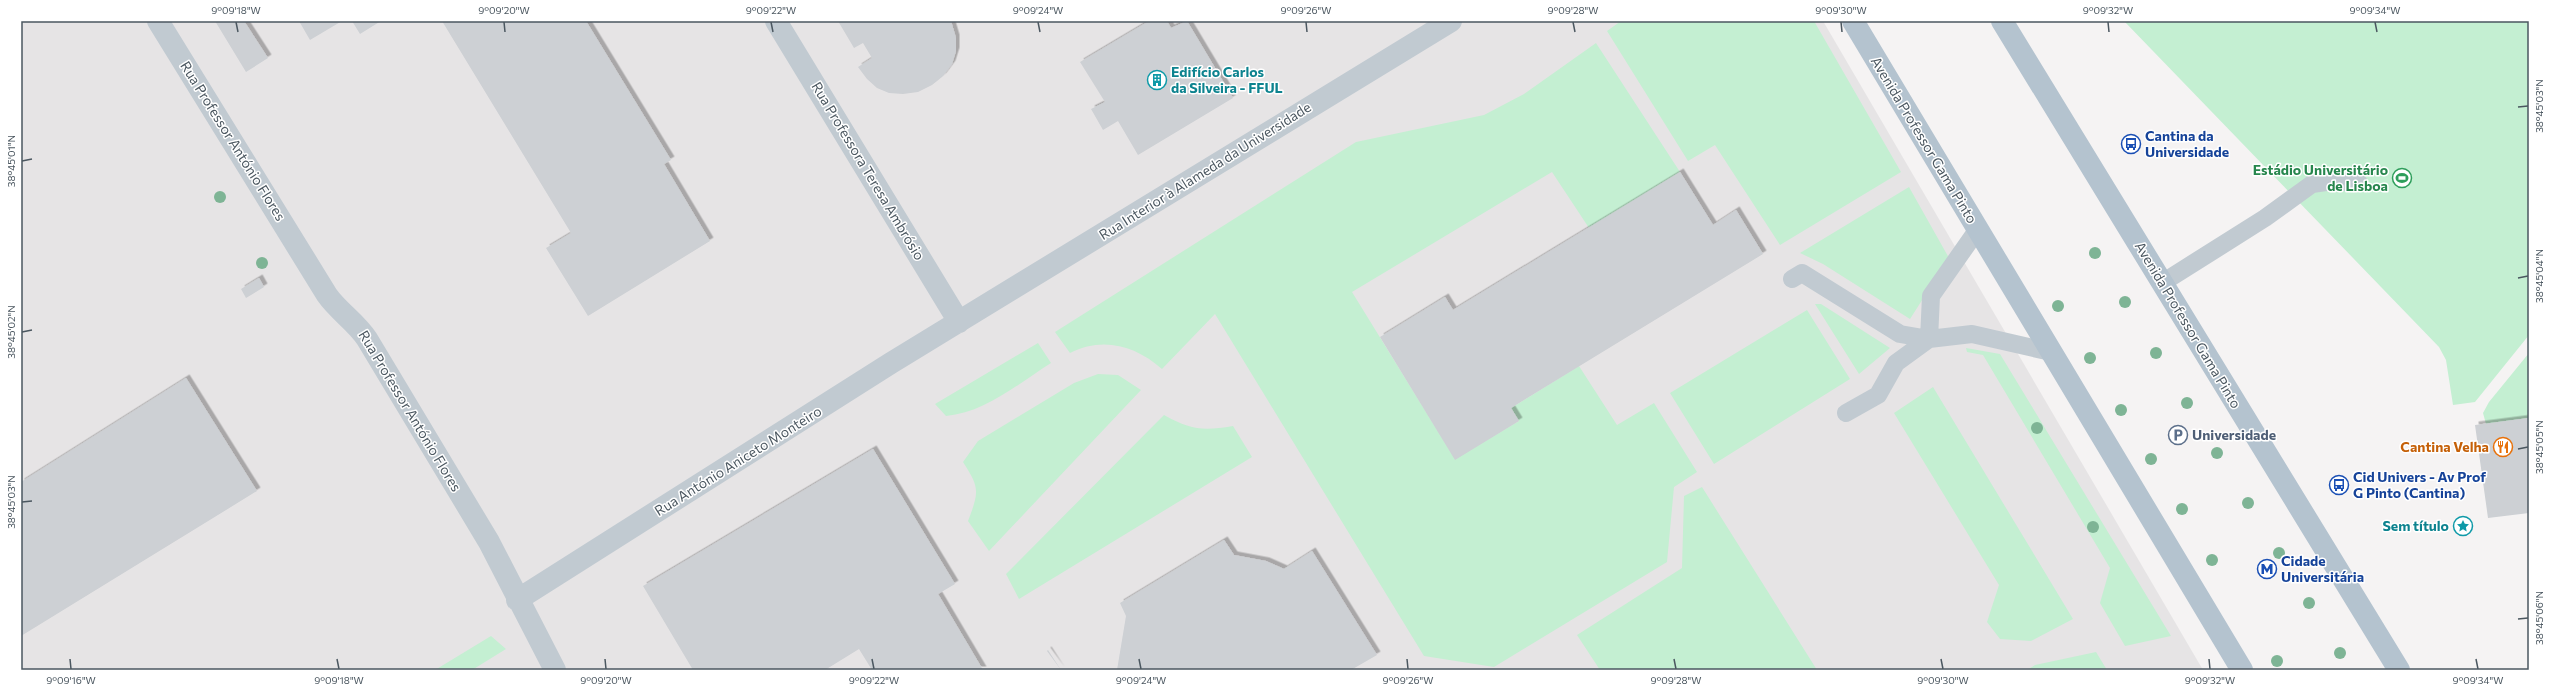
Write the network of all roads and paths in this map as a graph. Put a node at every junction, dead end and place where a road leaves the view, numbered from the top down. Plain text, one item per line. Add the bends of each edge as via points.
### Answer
1 (158, 21) edge
2 (776, 21) edge
3 (1451, 21) edge
4 (1854, 21) edge
5 (2002, 21) edge
6 (2359, 183) dead end
7 (1978, 229) junction
8 (1792, 279) dead end
9 (2162, 282) junction
10 (960, 322) junction
11 (1929, 338) junction
12 (2051, 352) junction
13 (1846, 413) dead end
14 (517, 600) junction
15 (555, 670) edge
16 (2242, 670) edge
17 (2399, 670) edge

1 - 14 street, Rua Professor António Flores via 327,295 367,339 480,527
2 - 10 street, Rua Professora Teresa Ambrósio
3 - 10 street, Rua Interior à Alameda da Universidade
4 - 7 main road, Avenida Professor Gama Pinto
5 - 9 main road, Avenida Professor Gama Pinto
6 - 9 lane via 2333,180 2312,184 2265,218
7 - 11 lane via 1931,296
7 - 12 main road, Avenida Professor Gama Pinto
8 - 11 lane via 1802,273 1900,334
9 - 17 main road, Avenida Professor Gama Pinto
10 - 14 street, Rua António Aniceto Monteiro
11 - 12 lane via 1972,334
11 - 13 lane via 1896,363 1878,395
12 - 16 main road, Avenida Professor Gama Pinto
14 - 15 street, Rua Professor António Flores

